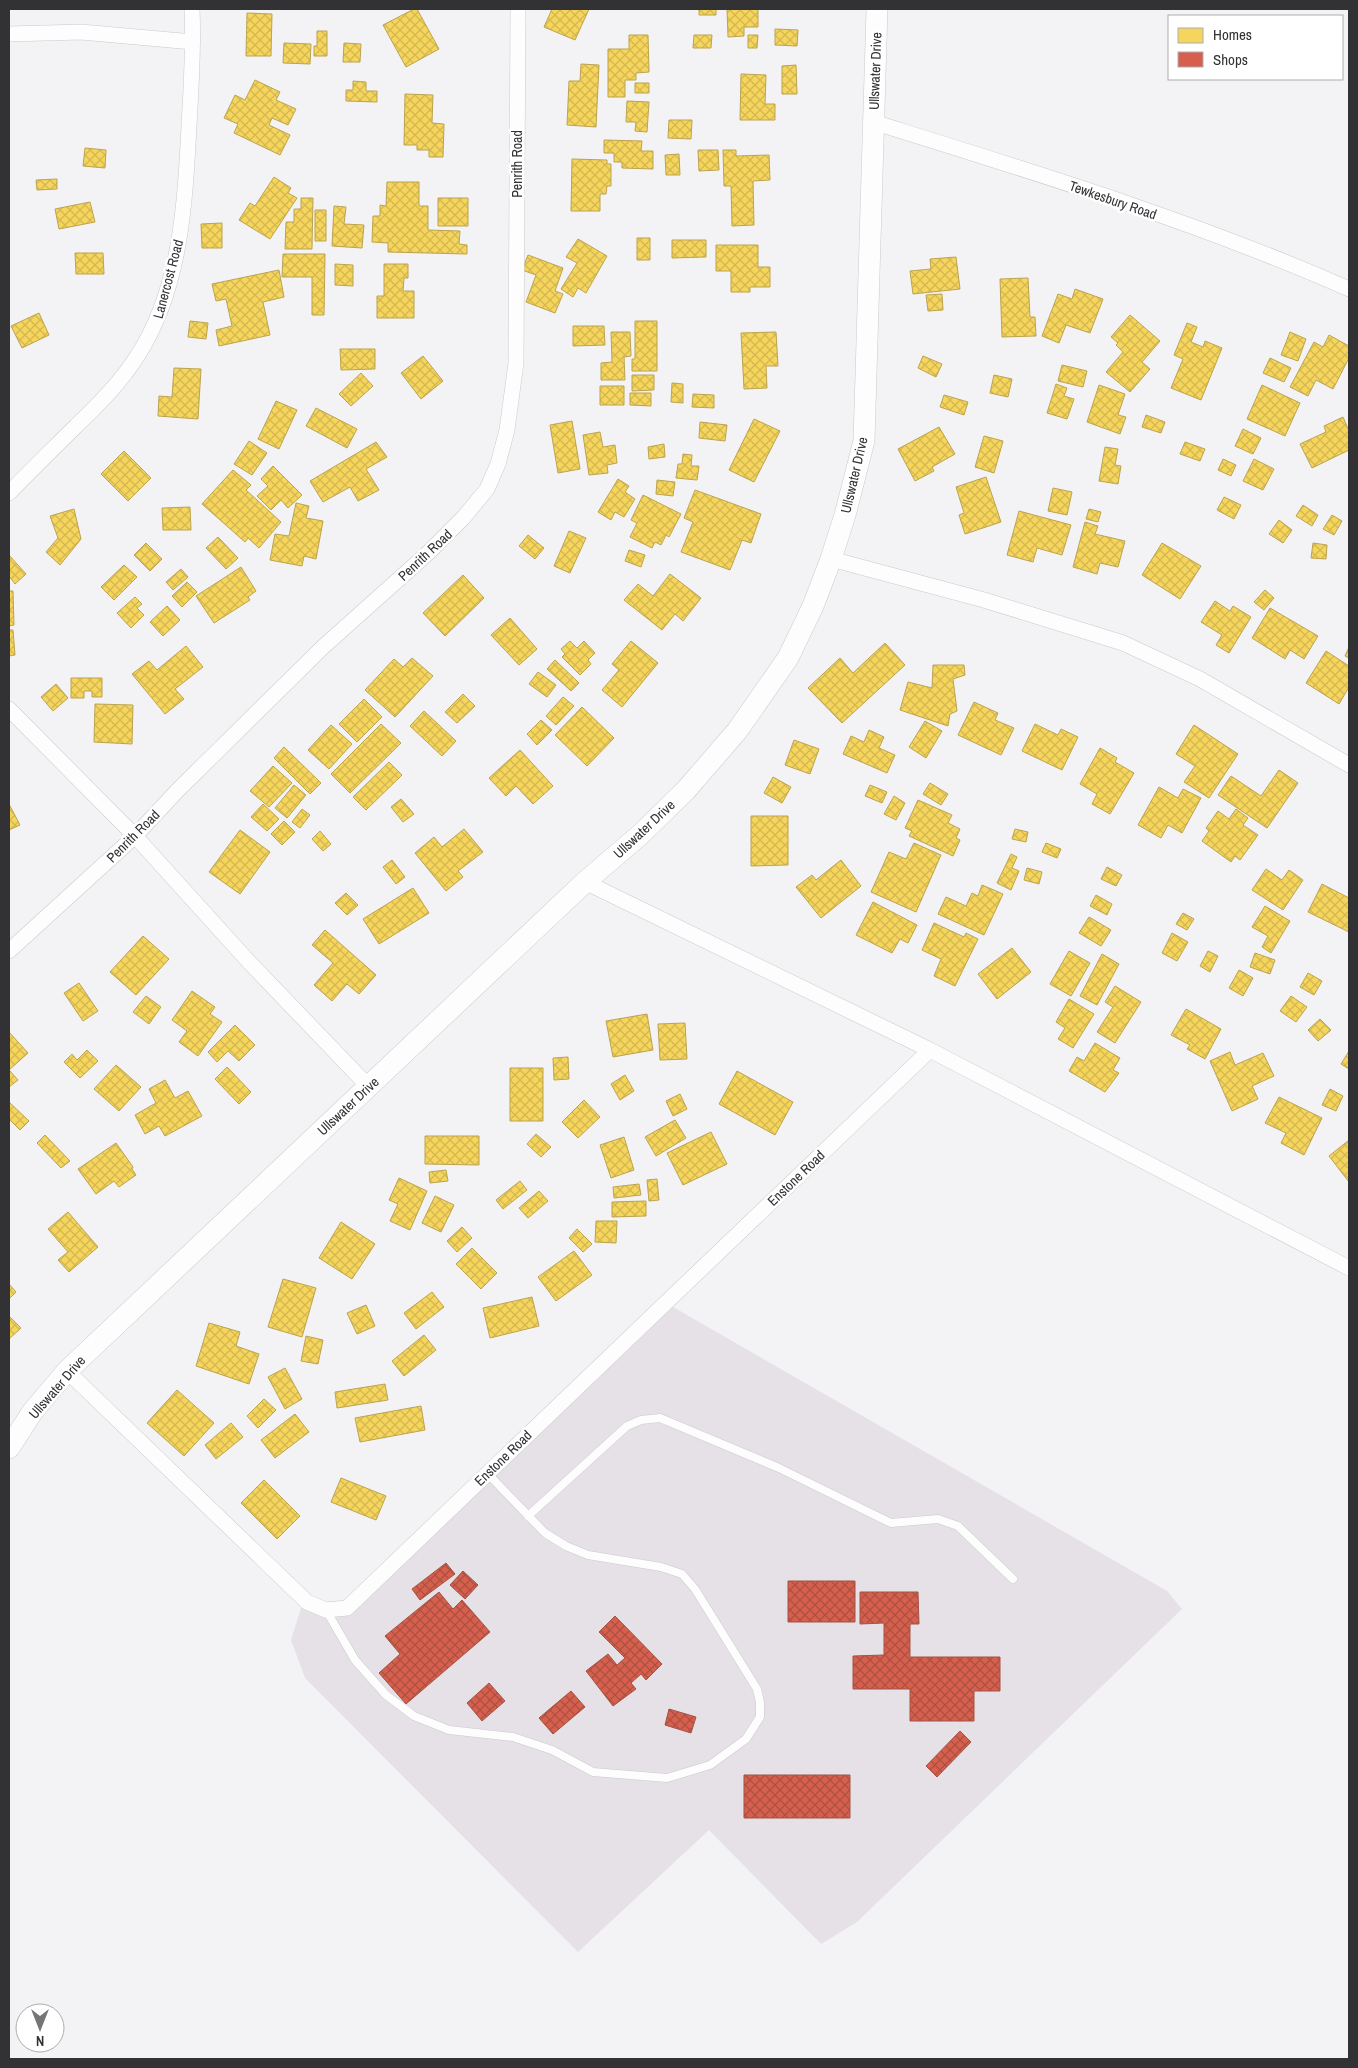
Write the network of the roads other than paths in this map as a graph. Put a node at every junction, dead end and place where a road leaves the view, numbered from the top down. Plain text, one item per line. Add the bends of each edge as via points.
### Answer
1 (192, 9) edge
2 (518, 9) edge
3 (877, 9) edge
4 (9, 34) edge
5 (193, 42) junction
6 (873, 122) junction
7 (1349, 289) edge
8 (9, 492) edge
9 (831, 559) junction
10 (9, 709) edge
11 (1349, 765) edge
12 (135, 836) junction
13 (585, 882) junction
14 (9, 952) edge
15 (930, 1050) junction
16 (369, 1087) junction
17 (1349, 1268) edge
18 (67, 1371) junction
19 (9, 1448) edge
20 (488, 1473) junction
21 (528, 1516) junction
22 (1013, 1579) dead end
23 (326, 1610) junction

1 - 5 street, Lanercost Road
2 - 12 street, Penrith Road via 516,363 507,430 491,480 452,529 323,647
3 - 6 street, Ullswater Drive
4 - 5 street via 81,32
5 - 8 street, Lanercost Road via 187,175 180,236 158,320 138,356 112,391
6 - 7 street, Tewkesbury Road via 1141,209 1279,258
6 - 9 street, Ullswater Drive via 864,440
9 - 11 street via 984,600 1123,643 1200,679
9 - 13 street, Ullswater Drive via 788,658 737,731 686,790
10 - 12 street
12 - 14 street, Penrith Road
12 - 16 street via 248,962
13 - 15 street
13 - 16 street, Ullswater Drive
15 - 17 street
15 - 20 street, Enstone Road
16 - 18 street, Ullswater Drive
18 - 19 street, Ullswater Drive
18 - 23 street via 290,1587 307,1602
20 - 21 lane
20 - 23 street, Enstone Road via 347,1608
21 - 22 lane via 627,1426 641,1420 660,1418 779,1468 891,1523 938,1519 958,1526
21 - 23 lane via 545,1533 588,1555 662,1567 682,1574 757,1689 760,1717 746,1739 710,1765 667,1778 592,1772 552,1750 513,1737 449,1730 414,1716 386,1695 355,1660

